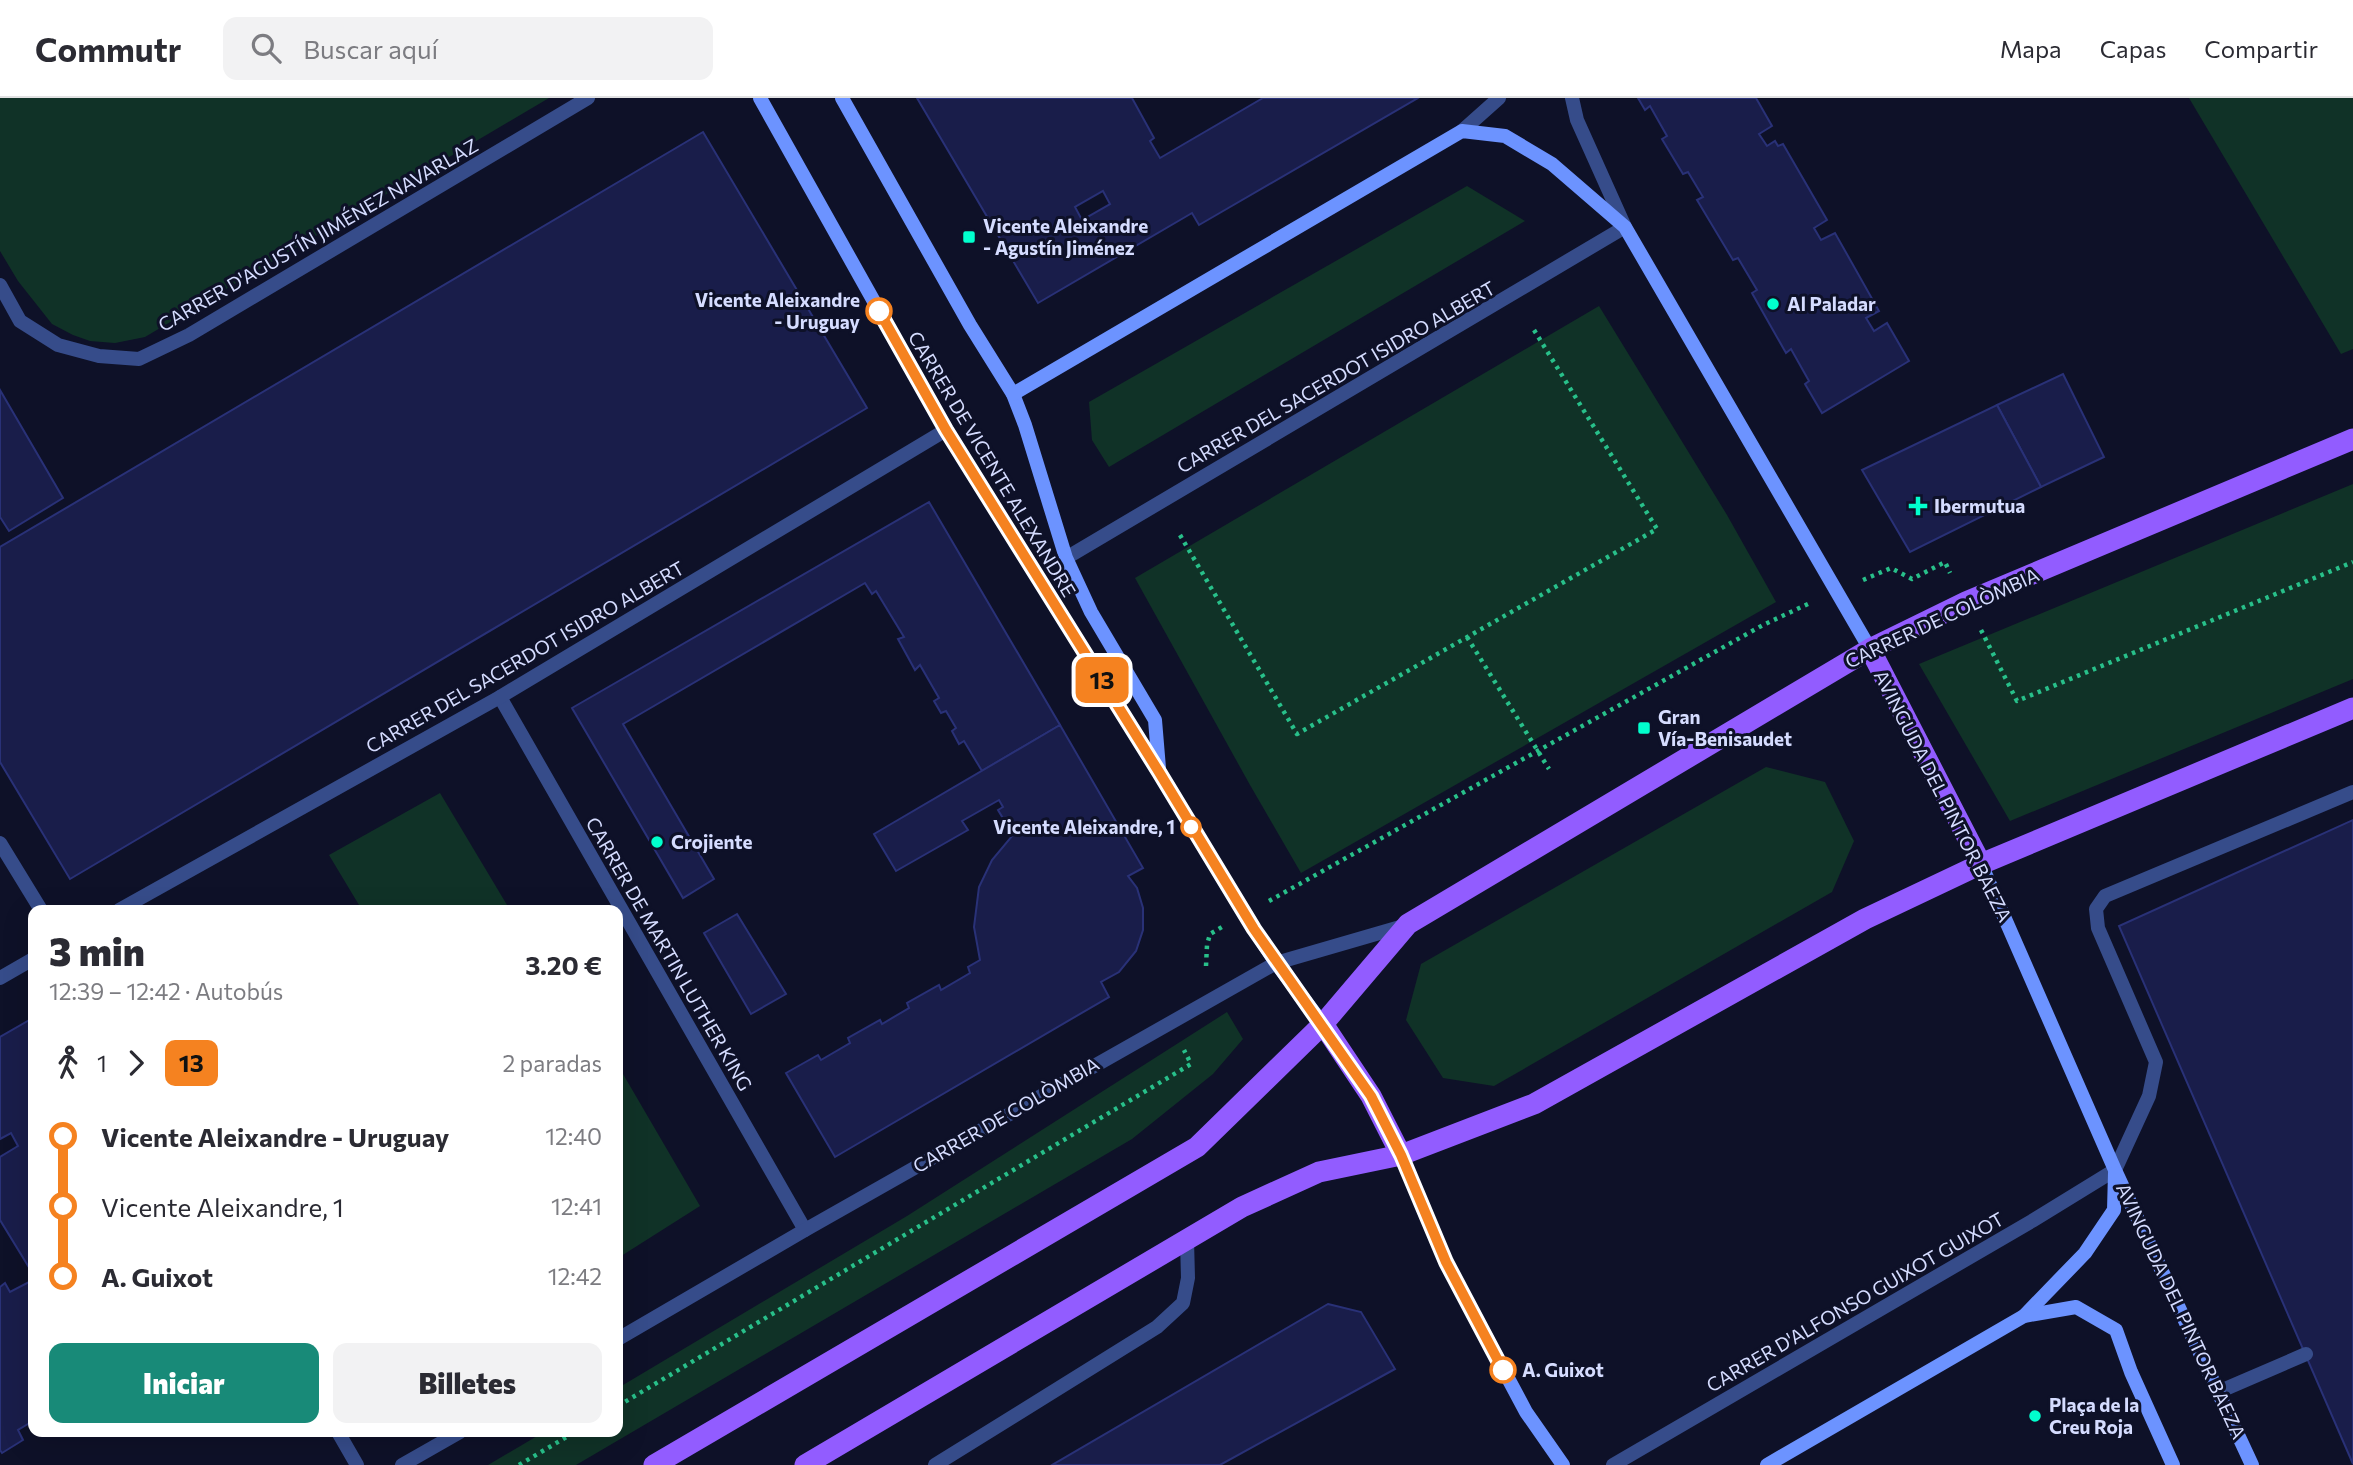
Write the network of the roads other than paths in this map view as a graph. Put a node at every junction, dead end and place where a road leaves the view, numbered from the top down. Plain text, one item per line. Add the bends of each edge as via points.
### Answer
1 (587, 98) edge
2 (760, 98) edge
3 (842, 98) edge
4 (1499, 98) edge
5 (1572, 98) edge
6 (1462, 131) junction
7 (1625, 228) junction
8 (0, 285) edge
9 (1013, 394) junction
10 (946, 430) junction
11 (2353, 439) edge
12 (1066, 558) junction
13 (1870, 649) junction
14 (500, 697) junction
15 (2353, 708) edge
16 (1159, 772) junction
17 (2353, 792) edge
18 (0, 843) edge
19 (1981, 864) junction
20 (38, 905) edge
21 (128, 905) edge
22 (619, 905) edge
23 (623, 912) edge
24 (1408, 924) junction
25 (28, 962) edge
26 (1276, 963) junction
27 (0, 978) edge
28 (1323, 1024) junction
29 (1401, 1155) junction
30 (2115, 1170) junction
31 (805, 1230) junction
32 (1187, 1240) junction
33 (2024, 1316) junction
34 (623, 1336) edge
35 (2306, 1354) dead end
36 (2218, 1392) junction
37 (341, 1437) edge
38 (451, 1437) edge
39 (357, 1465) edge
40 (402, 1465) edge
41 (654, 1465) edge
42 (805, 1465) edge
43 (935, 1465) edge
44 (1563, 1465) edge
45 (1613, 1465) edge
46 (1767, 1465) edge
47 (2173, 1465) edge
48 (2252, 1465) edge

1 - 8 street, CARRER D'AGUSTÍN JIMÉNEZ NAVARLAZ via 189,335 139,359 99,356 58,345 20,321
2 - 10 street, CARRER DE VICENTE ALEXANDRE
3 - 9 street, CARRER DE VICENTE ALEXANDRE
4 - 6 street
5 - 7 street, AVINGUDA DEL PINTOR BAEZA via 1577,120
6 - 7 street, AVINGUDA DEL PINTOR BAEZA via 1505,136 1552,164
6 - 9 street
7 - 12 street, CARRER DEL SACERDOT ISIDRO ALBERT
7 - 13 street, AVINGUDA DEL PINTOR BAEZA
9 - 12 street, CARRER DE VICENTE ALEXANDRE
10 - 14 street, CARRER DEL SACERDOT ISIDRO ALBERT
10 - 16 street, CARRER DE VICENTE ALEXANDRE
11 - 13 main road, CARRER DE COLÒMBIA via 1966,602
12 - 16 street, CARRER DE VICENTE ALEXANDRE via 1091,612 1155,720
13 - 19 main road, AVINGUDA DEL PINTOR BAEZA
13 - 24 main road, CARRER DE COLÒMBIA
14 - 21 street, CARRER DEL SACERDOT ISIDRO ALBERT
14 - 22 street, CARRER DE MARTIN LUTHER KING
15 - 19 main road
16 - 26 street, CARRER DE VICENTE ALEXANDRE
17 - 30 street via 2105,896 2096,909 2098,928 2156,1062 2149,1096
18 - 20 street
19 - 29 main road via 1865,919 1534,1104
19 - 30 street, AVINGUDA DEL PINTOR BAEZA
23 - 31 street, CARRER DE MARTIN LUTHER KING
24 - 26 street, CARRER DE COLÒMBIA
24 - 28 main road, CARRER DE COLÒMBIA
25 - 27 street
26 - 28 street, CARRER DE VICENTE ALEXANDRE
26 - 31 street, CARRER DE COLÒMBIA
28 - 29 main road via 1371,1096
28 - 41 main road, CARRER DE COLÒMBIA via 1197,1147
29 - 32 main road via 1319,1172
29 - 44 street via 1446,1262 1526,1412
30 - 33 street via 2114,1210 2085,1253
30 - 36 street, AVINGUDA DEL PINTOR BAEZA
30 - 45 street, CARRER D'ALFONSO GUIXOT GUIXOT
31 - 34 street, CARRER DE COLÒMBIA
32 - 42 main road
32 - 43 street via 1183,1303 1157,1327
33 - 46 street
33 - 47 street via 2076,1307 2116,1330
35 - 36 street
36 - 48 street, AVINGUDA DEL PINTOR BAEZA
37 - 39 street
38 - 40 street

